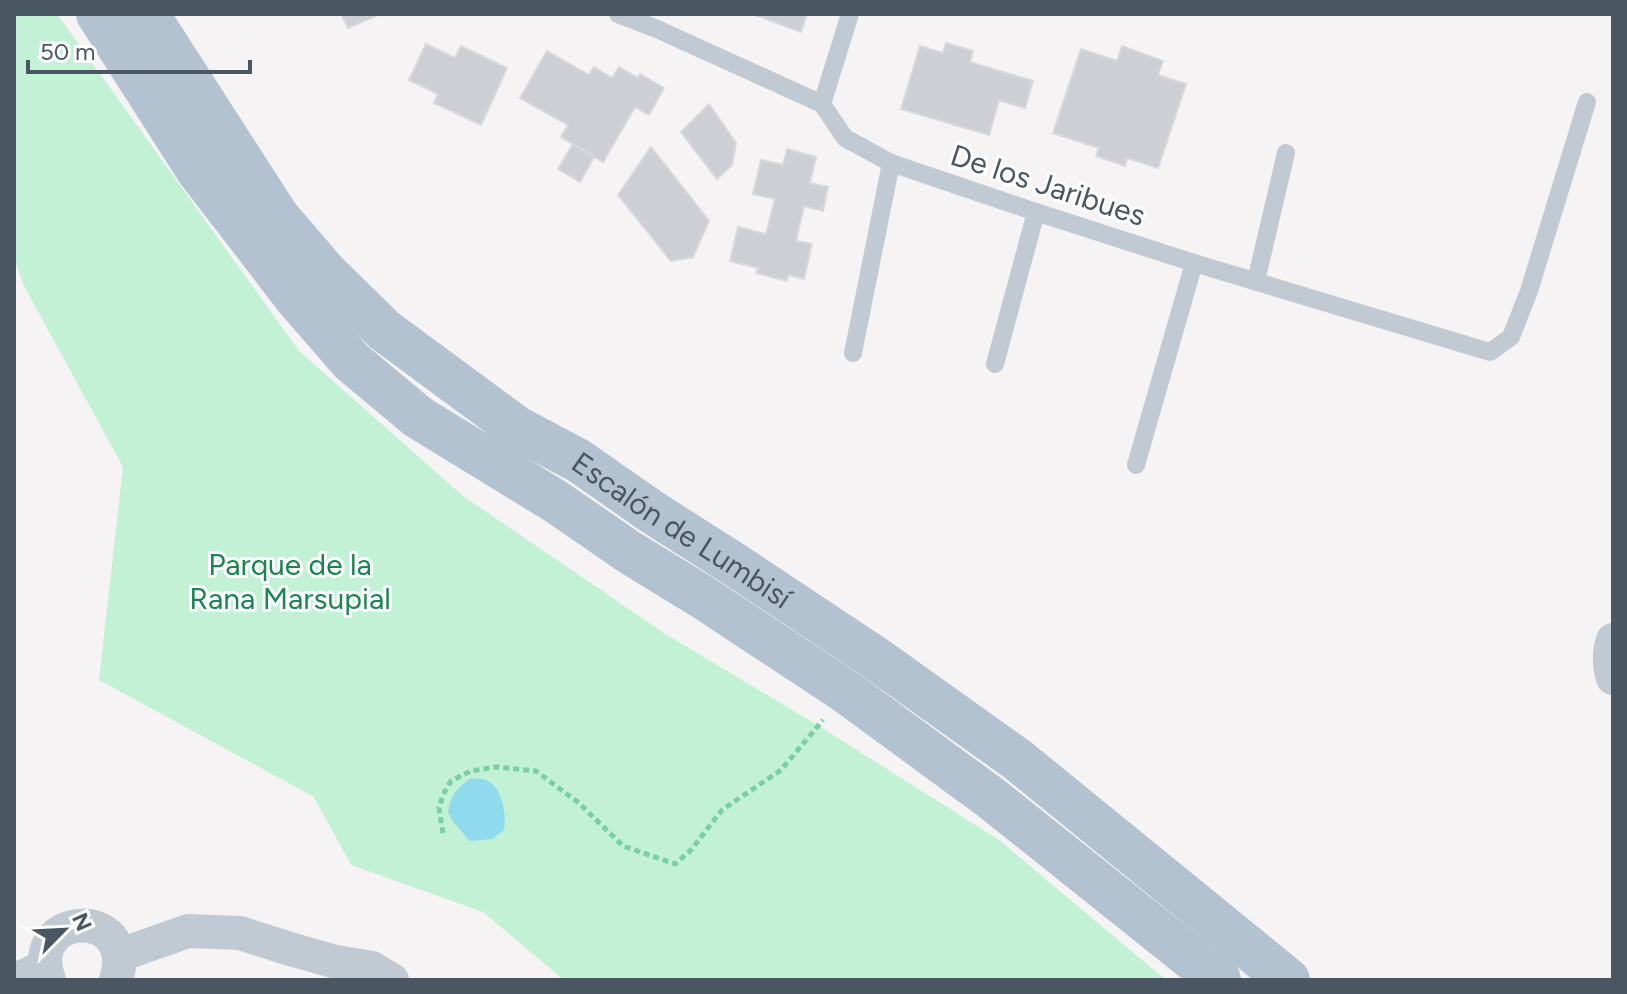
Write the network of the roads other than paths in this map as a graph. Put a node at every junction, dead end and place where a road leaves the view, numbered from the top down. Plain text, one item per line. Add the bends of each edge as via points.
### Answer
1 (98, 14) edge
2 (147, 14) edge
3 (618, 14) edge
4 (850, 14) edge
5 (1587, 102) dead end
6 (822, 104) junction
7 (1286, 153) dead end
8 (891, 163) junction
9 (1036, 212) junction
10 (1194, 263) junction
11 (1256, 281) junction
12 (853, 353) dead end
13 (995, 364) dead end
14 (1136, 465) dead end
15 (1613, 640) edge
16 (1613, 678) edge
17 (118, 967) edge
18 (336, 971) edge
19 (36, 976) edge
20 (392, 980) edge
21 (1219, 980) edge
22 (1288, 980) edge

1 - 21 main road, Escalón de Lumbisí via 197,169 351,361 418,417 845,691 991,798
2 - 22 main road, Escalón de Lumbisí via 277,216 384,330 517,428 579,461 944,706
3 - 6 lane
4 - 6 lane
5 - 11 lane, De los Jaribues via 1529,291 1511,337 1490,352
6 - 8 lane, De los Jaribues via 845,138
7 - 11 lane
8 - 9 lane, De los Jaribues
8 - 12 lane
9 - 10 lane, De los Jaribues
9 - 13 lane
10 - 11 lane, De los Jaribues
10 - 14 lane
15 - 16 street
17 - 18 street via 188,931 240,933
17 - 19 street via 115,943 106,933 83,924 59,932
18 - 20 street via 372,968

